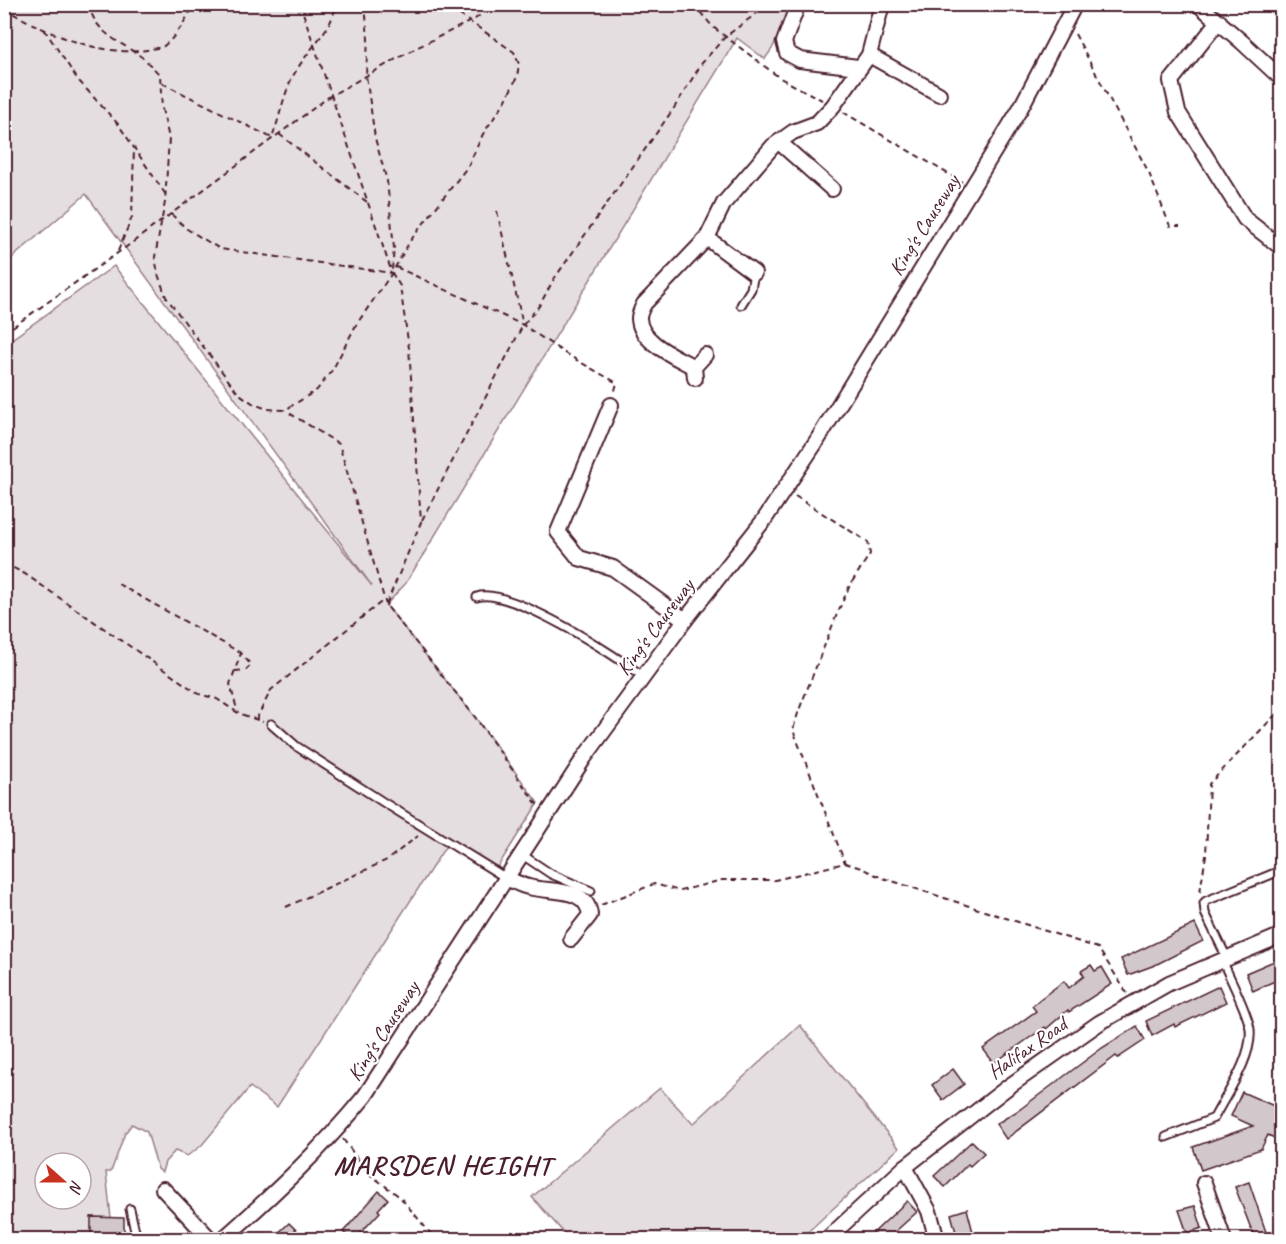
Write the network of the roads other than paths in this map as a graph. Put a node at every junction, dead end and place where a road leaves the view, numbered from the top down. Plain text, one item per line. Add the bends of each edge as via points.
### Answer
1 (798, 4) edge
2 (882, 4) edge
3 (1074, 4) edge
4 (1198, 4) edge
5 (1219, 21) junction
6 (869, 55) junction
7 (858, 68) junction
8 (1281, 80) edge
9 (939, 94) dead end
10 (779, 141) junction
11 (832, 189) dead end
12 (707, 238) junction
13 (1281, 248) edge
14 (754, 273) joint
15 (741, 305) dead end
16 (705, 355) dead end
17 (611, 405) road end
18 (477, 597) dead end
19 (685, 620) junction
20 (644, 677) junction
21 (271, 724) road end
22 (521, 854) junction
23 (1281, 870) edge
24 (506, 878) junction
25 (591, 891) dead end
26 (1281, 935) edge
27 (572, 939) dead end
28 (1225, 959) junction
29 (1166, 1137) dead end
30 (905, 1167) junction
31 (1204, 1183) dead end
32 (163, 1189) dead end
33 (130, 1209) dead end
34 (137, 1239) edge
35 (211, 1239) edge
36 (222, 1239) edge
37 (826, 1239) edge
38 (938, 1239) edge
39 (1224, 1239) edge

1 - 7 street via 784,42 788,53 800,60
2 - 6 street
3 - 19 street, King's Causeway via 1020,109 818,439 764,520
4 - 5 street
5 - 8 street
5 - 13 street via 1171,81 1178,112 1245,219
6 - 7 street
6 - 9 street
7 - 10 street via 817,123
10 - 11 street
10 - 12 street via 724,203
12 - 14 street
12 - 16 street via 644,304 639,318 643,332 655,345 694,373
14 - 15 lane via 751,289
17 - 19 street via 558,532 579,558 613,568
18 - 20 lane via 502,597 519,605 608,651
19 - 20 street, King's Causeway
20 - 22 street, King's Causeway via 584,758
21 - 24 lane via 296,746
22 - 24 street, King's Causeway
22 - 25 lane via 551,874
23 - 28 lane via 1204,903
24 - 27 street via 529,888 560,890 589,907 590,915
24 - 36 street, King's Causeway via 365,1096 277,1192
26 - 28 street, Halifax Road
28 - 29 lane via 1250,1026 1250,1045 1214,1118
28 - 30 street, Halifax Road via 1169,983 1099,1023
30 - 37 street, Halifax Road
30 - 38 street via 929,1211
31 - 39 street
32 - 35 street
33 - 34 lane

